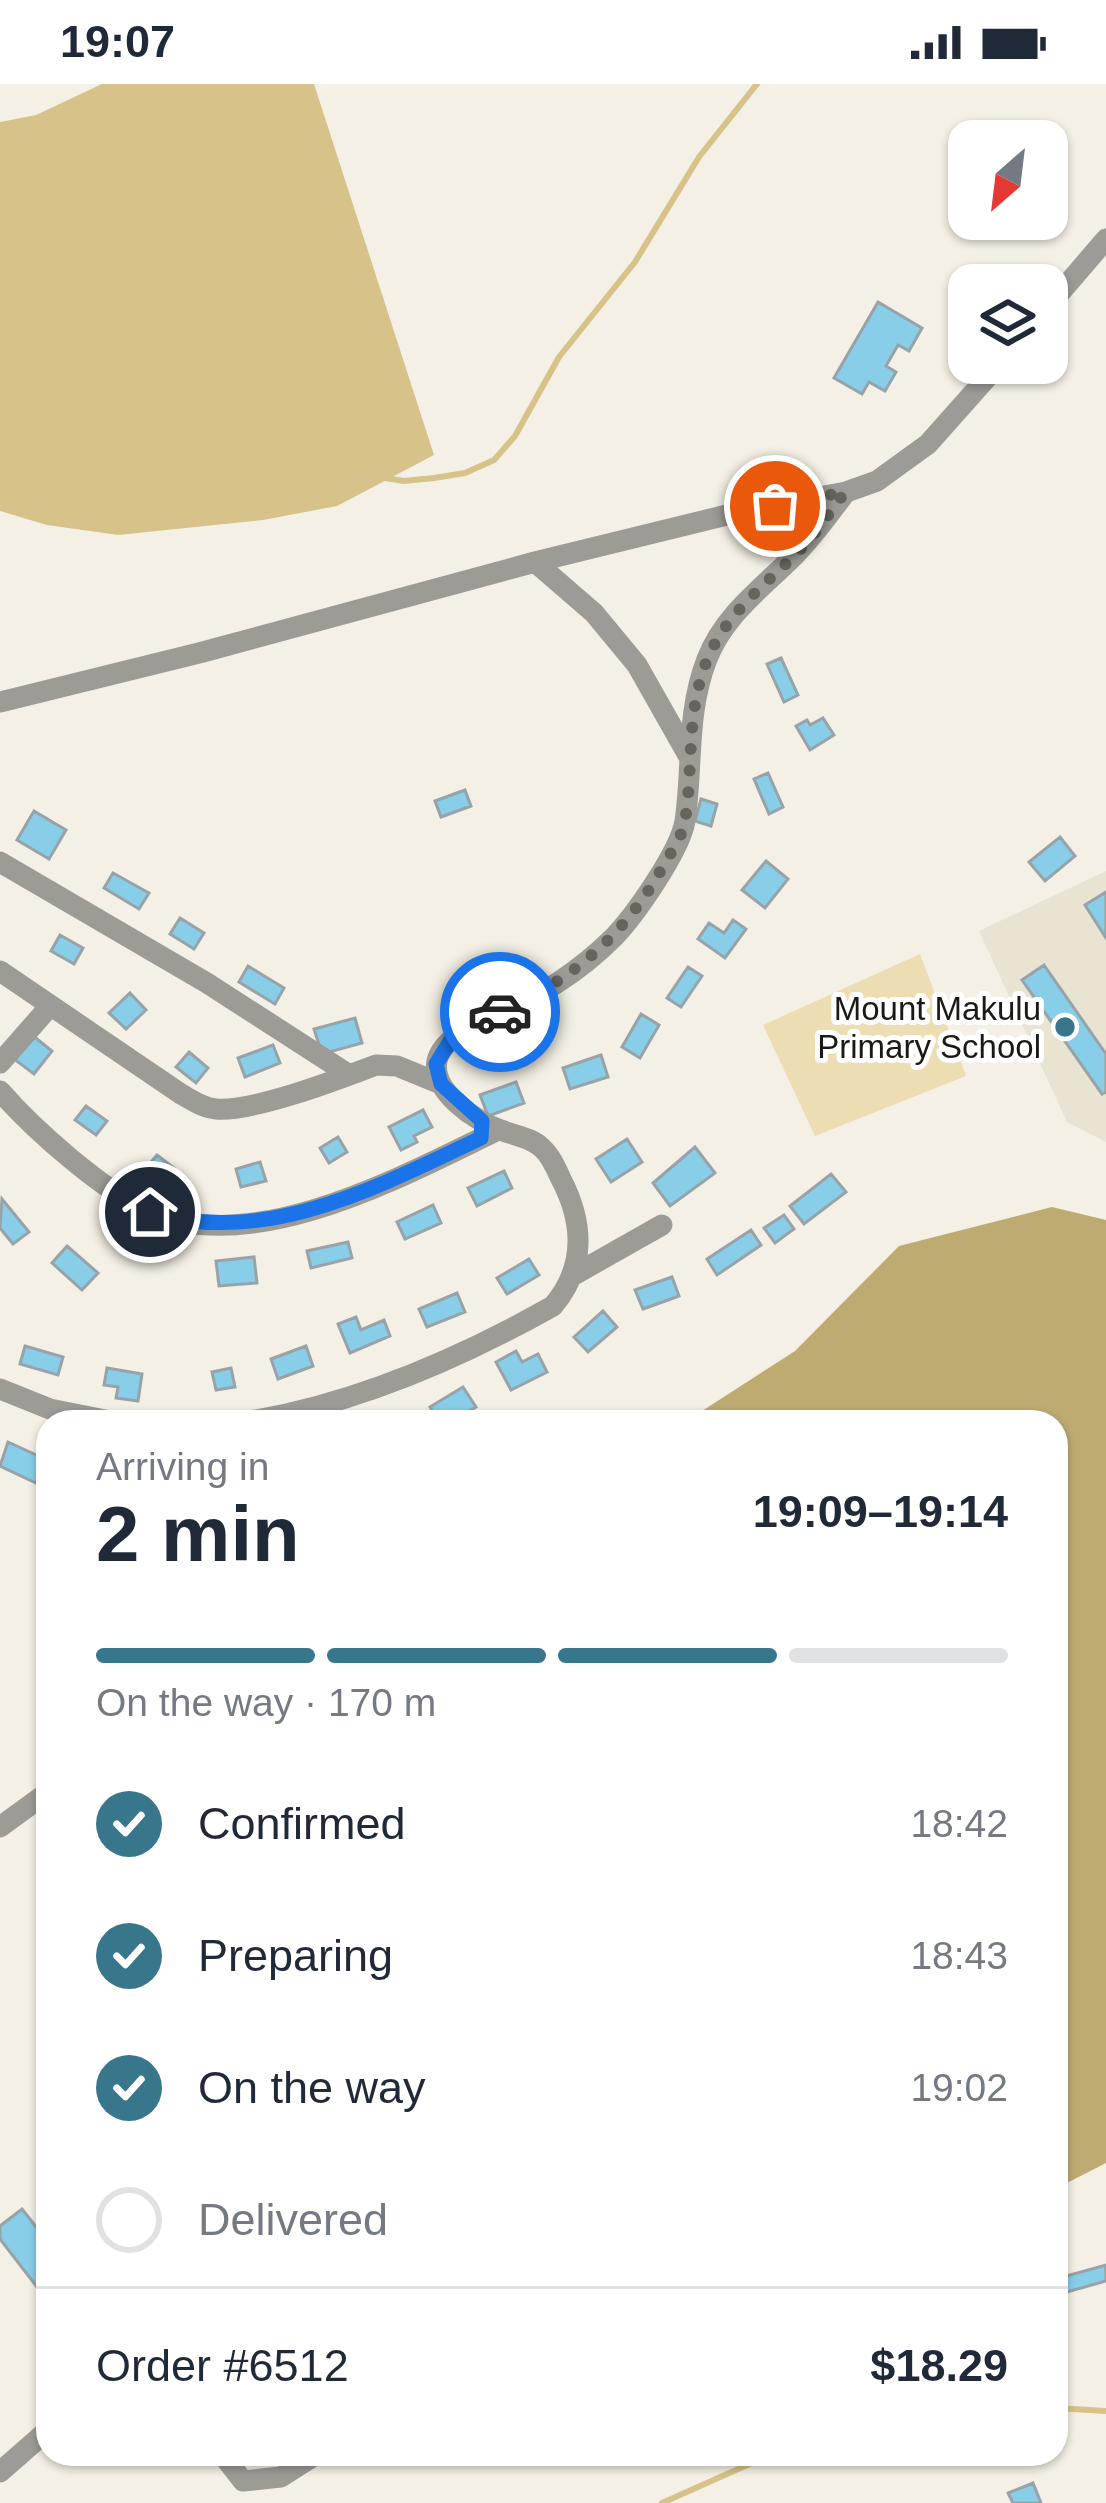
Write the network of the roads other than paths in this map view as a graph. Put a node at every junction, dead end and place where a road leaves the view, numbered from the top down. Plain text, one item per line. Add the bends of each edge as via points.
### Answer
1 (1106, 239) edge
2 (1068, 283) edge
3 (981, 384) edge
4 (845, 492) junction
5 (535, 562) junction
6 (0, 702) edge
7 (689, 756) junction
8 (0, 862) edge
9 (0, 971) edge
10 (50, 1006) junction
11 (439, 1056) junction
12 (0, 1063) edge
13 (411, 1070) junction
14 (349, 1074) junction
15 (441, 1084) junction
16 (0, 1091) edge
17 (487, 1130) junction
18 (662, 1225) dead end
19 (572, 1276) junction
20 (0, 1389) edge
21 (59, 1410) edge
22 (289, 1410) edge
23 (36, 1801) edge
24 (0, 1827) edge
25 (36, 2440) edge
26 (231, 2466) edge
27 (298, 2466) edge
28 (0, 2472) edge

1 - 2 street
3 - 4 street via 928,444 877,481
4 - 5 street
4 - 7 street via 724,626 697,692
5 - 6 street
5 - 7 street via 594,613 637,665
7 - 11 street via 684,827 614,937 556,984 452,1038
8 - 14 street
9 - 10 street
10 - 12 street
10 - 14 street via 206,1107 256,1104
11 - 13 street
11 - 15 street
13 - 14 street via 386,1064
13 - 15 street
15 - 17 street
16 - 17 street via 127,1198 196,1224 247,1224 336,1200
17 - 19 street via 544,1149 579,1230
18 - 19 street
19 - 22 street via 553,1306 474,1349
20 - 21 street
23 - 24 street
25 - 28 street
26 - 27 street via 243,2481 281,2477

